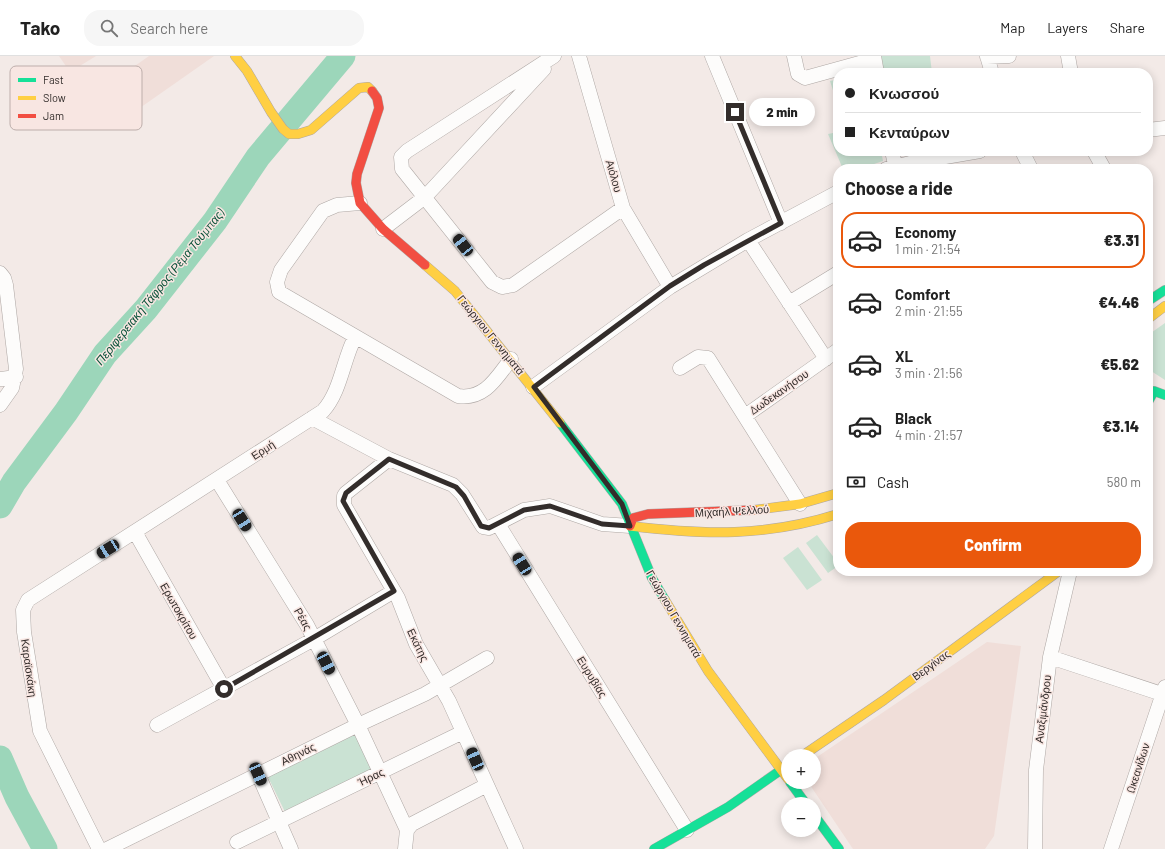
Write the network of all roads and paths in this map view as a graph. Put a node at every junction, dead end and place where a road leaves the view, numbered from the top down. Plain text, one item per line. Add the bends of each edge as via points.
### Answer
1 (235, 56) edge
2 (554, 56) edge
3 (557, 56) edge
4 (580, 56) edge
5 (712, 56) edge
6 (794, 56) edge
7 (987, 56) edge
8 (1009, 56) edge
9 (1068, 56) edge
10 (875, 63) edge
11 (852, 68) edge
12 (991, 68) edge
13 (1070, 68) edge
14 (833, 72) edge
15 (1165, 128) edge
16 (1153, 129) edge
17 (954, 156) edge
18 (913, 164) edge
19 (833, 195) edge
20 (425, 196) junction
21 (360, 203) junction
22 (623, 208) junction
23 (781, 223) junction
24 (383, 229) junction
25 (748, 240) junction
26 (0, 273) edge
27 (833, 276) edge
28 (670, 286) junction
29 (1165, 290) edge
30 (1153, 298) edge
31 (789, 303) junction
32 (1165, 306) edge
33 (1153, 315) edge
34 (355, 337) junction
35 (833, 354) edge
36 (511, 359) junction
37 (826, 359) junction
38 (680, 368) dead end
39 (16, 377) junction
40 (0, 379) edge
41 (534, 387) junction
42 (0, 405) edge
43 (745, 416) junction
44 (312, 418) junction
45 (389, 459) junction
46 (217, 480) junction
47 (833, 494) edge
48 (800, 504) junction
49 (833, 515) edge
50 (498, 524) junction
51 (630, 526) junction
52 (135, 532) junction
53 (1052, 576) edge
54 (1069, 576) edge
55 (394, 591) junction
56 (314, 639) junction
57 (1050, 657) junction
58 (487, 658) dead end
59 (440, 685) junction
60 (224, 689) junction
61 (1164, 692) edge
62 (157, 725) dead end
63 (358, 725) junction
64 (463, 732) junction
65 (812, 749) edge
66 (781, 763) edge
67 (781, 771) edge
68 (380, 773) junction
69 (258, 774) junction
70 (487, 785) junction
71 (279, 822) junction
72 (821, 825) edge
73 (407, 830) junction
74 (687, 830) junction
75 (237, 842) dead end
76 (99, 849) edge
77 (107, 849) edge
78 (291, 849) edge
79 (405, 849) edge
80 (516, 849) edge
81 (654, 849) edge
82 (839, 849) edge
83 (1035, 849) edge
84 (1111, 849) edge

1 - 21 street via 271,112 289,134 311,130 362,87 368,87 376,95 379,102 378,113 356,183
2 - 20 street via 404,154 400,161 402,169
3 - 20 street
4 - 22 street, Αιόλου
5 - 23 street
6 - 14 street via 798,74 805,78
7 - 8 street
7 - 12 street
9 - 13 street
10 - 11 street
15 - 16 street
17 - 18 street
19 - 23 street
20 - 22 street via 492,282 502,287 513,285
20 - 24 street
21 - 24 street, Γεώργιου Γεννηματά
21 - 34 street via 337,205 323,211 281,270 277,282 279,292
22 - 28 street, Αιόλου
23 - 25 street
24 - 36 street, Γεώργιου Γεννηματά via 455,291
25 - 28 street
25 - 31 street
26 - 39 street via 6,284
27 - 31 street
28 - 41 street
29 - 30 street
31 - 37 street
32 - 33 street
34 - 36 street via 454,394 464,396 486,390
34 - 44 street, Ερμή via 346,355 332,398 323,411
35 - 37 street, Δωδεκανήσου
36 - 41 street, Γεώργιου Γεννηματά
37 - 43 street, Δωδεκανήσου
38 - 43 street via 695,358 705,356
39 - 40 street
39 - 42 street
41 - 51 street, Γεώργιου Γεννηματά via 622,504
43 - 48 street, Δωδεκανήσου
44 - 45 street, Μιχαήλ Ψελλού
44 - 46 street, Ερμή
45 - 50 street, Μιχαήλ Ψελλού via 456,487 483,527 489,528
45 - 55 street, Εκάτης via 346,493 343,501
46 - 52 street, Ερμή
46 - 56 street, Ρέας via 293,600
47 - 48 street, Μιχαήλ Ψελλού
48 - 51 street, Μιχαήλ Ψελλού via 751,512 653,513 633,518
49 - 51 street, Μιχαήλ Ψελλού via 780,529 729,534 675,532
50 - 51 street, Μιχαήλ Ψελλού via 524,510 550,506 602,524
50 - 74 street, Ευρυβίας
51 - 66 street, Γεώργιου Γεννηματά via 652,578 708,671
52 - 60 street, Ερωτοκρίτου
52 - 76 street, Καραϊσκάκη via 28,600 23,610 24,632 40,731
53 - 65 street, Βεργίνας via 884,700
54 - 57 street, Αναξιμάνδρου
55 - 56 street
55 - 59 street, Εκάτης via 416,644
56 - 60 street
56 - 63 street, Ρέας
57 - 61 street
57 - 83 street, Αναξιμάνδρου via 1036,770
58 - 59 street, Αθηνάς
59 - 63 street, Αθηνάς
59 - 64 street, Εκάτης
60 - 62 street
61 - 84 street, Ωκεανίδων
63 - 68 street, Ρέας
63 - 69 street, Αθηνάς
64 - 68 street, Ήρας
64 - 70 street, Εκάτης
67 - 74 street via 745,796
68 - 71 street, Ήρας
68 - 73 street, Ρέας
69 - 71 street
69 - 77 street, Αθηνάς
70 - 73 street via 417,820
70 - 80 street, Εκάτης
71 - 75 street, Ήρας
71 - 78 street
72 - 82 street
73 - 79 street
74 - 81 street

